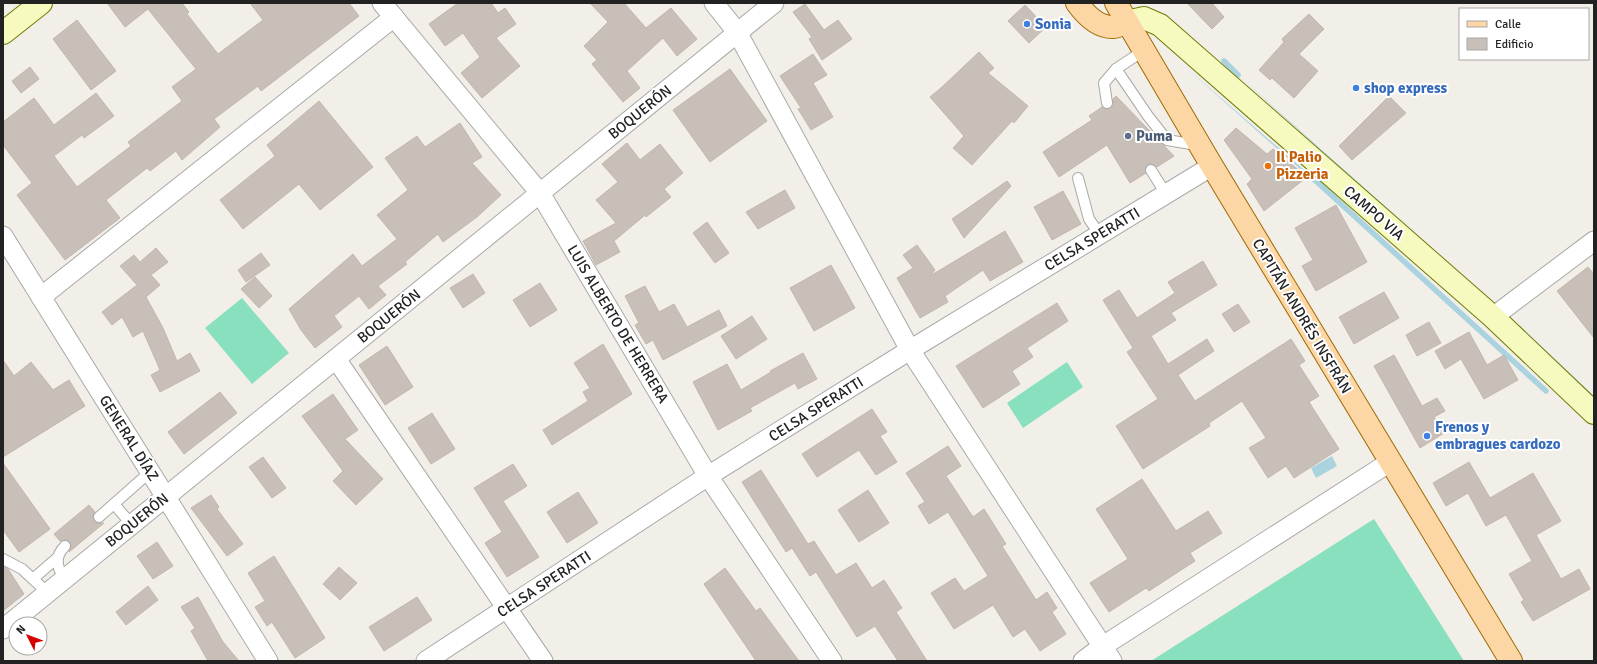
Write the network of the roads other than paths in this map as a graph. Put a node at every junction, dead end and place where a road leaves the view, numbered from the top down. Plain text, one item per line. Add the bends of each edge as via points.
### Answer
1 (41, 3) edge
2 (382, 3) edge
3 (714, 3) edge
4 (774, 3) edge
5 (1077, 3) edge
6 (1121, 12) edge
7 (394, 17) junction
8 (737, 32) junction
9 (3, 33) edge
10 (1143, 50) junction
11 (1116, 69) junction
12 (1107, 103) dead end
13 (1199, 145) junction
14 (1212, 166) junction
15 (1151, 170) dead end
16 (1078, 178) dead end
17 (540, 193) junction
18 (1166, 194) junction
19 (1100, 235) junction
20 (3, 236) edge
21 (1594, 241) edge
22 (42, 297) junction
23 (1493, 317) junction
24 (910, 350) junction
25 (336, 359) junction
26 (1594, 413) edge
27 (1390, 462) junction
28 (150, 472) junction
29 (708, 476) junction
30 (166, 497) junction
31 (114, 504) junction
32 (99, 517) dead end
33 (132, 525) junction
34 (64, 546) dead end
35 (57, 558) junction
36 (3, 560) edge
37 (34, 578) junction
38 (64, 579) junction
39 (48, 593) junction
40 (506, 608) junction
41 (3, 629) edge
42 (1107, 654) edge
43 (268, 661) edge
44 (426, 661) edge
45 (543, 661) edge
46 (832, 661) edge
47 (1083, 661) edge
48 (1511, 661) edge

1 - 9 street
2 - 7 street, LUIS ALBERTO DE HERRERA
3 - 8 street
4 - 8 street, BOQUERÓN
5 - 6 main road via 1084,13 1097,23 1114,27
6 - 10 main road, CAPITÁN ANDRÉS INSFRÁN
6 - 23 street, CAMPO VIA via 1160,25
7 - 17 street, LUIS ALBERTO DE HERRERA
7 - 22 street
8 - 17 street, BOQUERÓN
8 - 24 street
10 - 11 lane
10 - 13 main road, CAPITÁN ANDRÉS INSFRÁN
11 - 12 lane via 1104,83
11 - 13 lane via 1168,140
13 - 14 main road, CAPITÁN ANDRÉS INSFRÁN
14 - 18 street, CELSA SPERATTI
14 - 27 main road, CAPITÁN ANDRÉS INSFRÁN
15 - 18 lane
16 - 19 lane via 1089,219
17 - 25 street, BOQUERÓN
17 - 29 street, LUIS ALBERTO DE HERRERA
18 - 19 street, CELSA SPERATTI
19 - 24 street, CELSA SPERATTI
20 - 22 street, GENERAL DÍAZ
21 - 23 street
22 - 28 street, GENERAL DÍAZ
23 - 26 street, CAMPO VIA
24 - 29 street, CELSA SPERATTI
24 - 42 street
25 - 30 street, BOQUERÓN
25 - 40 street
27 - 42 street
27 - 48 main road, CAPITÁN ANDRÉS INSFRÁN
28 - 30 street, GENERAL DÍAZ
28 - 31 lane
29 - 40 street, CELSA SPERATTI
29 - 46 street, LUIS ALBERTO DE HERRERA
30 - 33 street, BOQUERÓN
30 - 43 street, GENERAL DÍAZ
31 - 32 lane
31 - 33 lane
33 - 38 street, BOQUERÓN
34 - 35 lane
35 - 37 lane
35 - 38 lane via 58,570
36 - 37 lane
37 - 39 lane
38 - 39 street, BOQUERÓN
39 - 41 street, BOQUERÓN
40 - 44 street, CELSA SPERATTI
40 - 45 street
42 - 47 street

